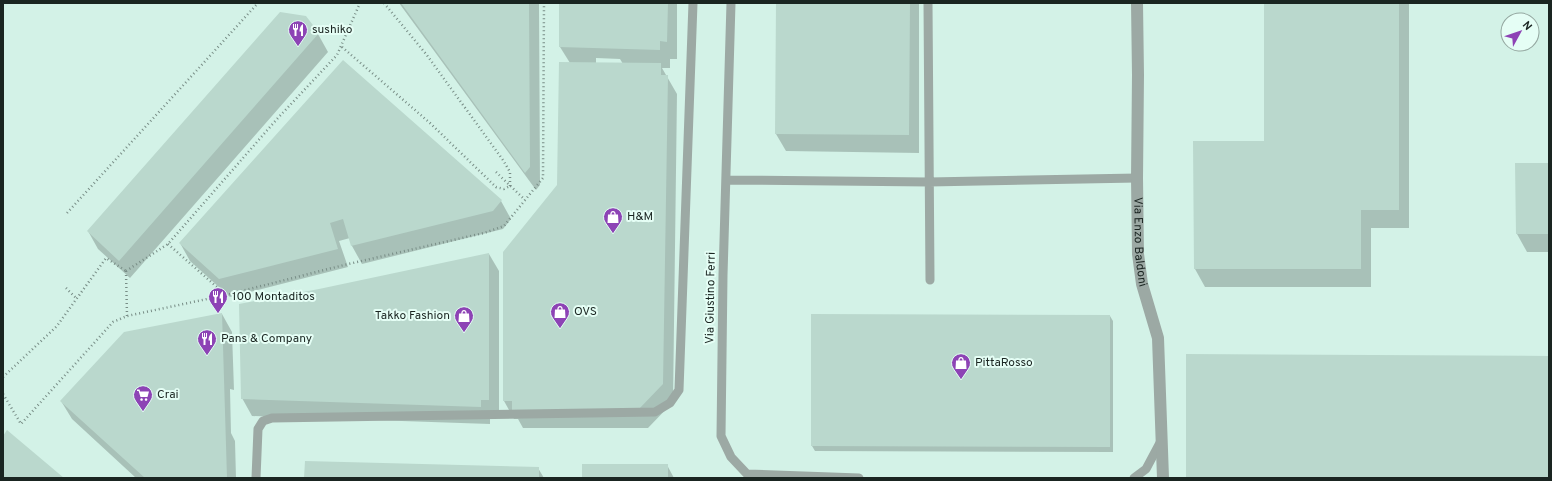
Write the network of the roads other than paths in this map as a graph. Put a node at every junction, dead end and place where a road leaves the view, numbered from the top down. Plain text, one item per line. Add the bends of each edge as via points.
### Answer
1 (693, 3) edge
2 (731, 3) edge
3 (928, 3) edge
4 (1137, 3) edge
5 (1137, 178) junction
6 (726, 180) junction
7 (929, 182) junction
8 (930, 280) dead end
9 (1162, 438) junction
10 (256, 478) edge
11 (859, 478) edge
12 (1134, 478) edge
13 (1163, 478) edge

1 - 10 lane via 679,390 670,403 655,412 272,418 263,421 258,429
2 - 6 lane, Via Giustino Ferri
3 - 7 lane
4 - 5 street, Via Enzo Baldoni
5 - 7 lane
5 - 9 street, Via Enzo Baldoni via 1138,254 1142,284 1158,338
6 - 7 lane
6 - 11 lane, Via Giustino Ferri via 722,440 731,457 748,474
7 - 8 lane
9 - 12 lane via 1146,469
9 - 13 street, Via Enzo Baldoni

